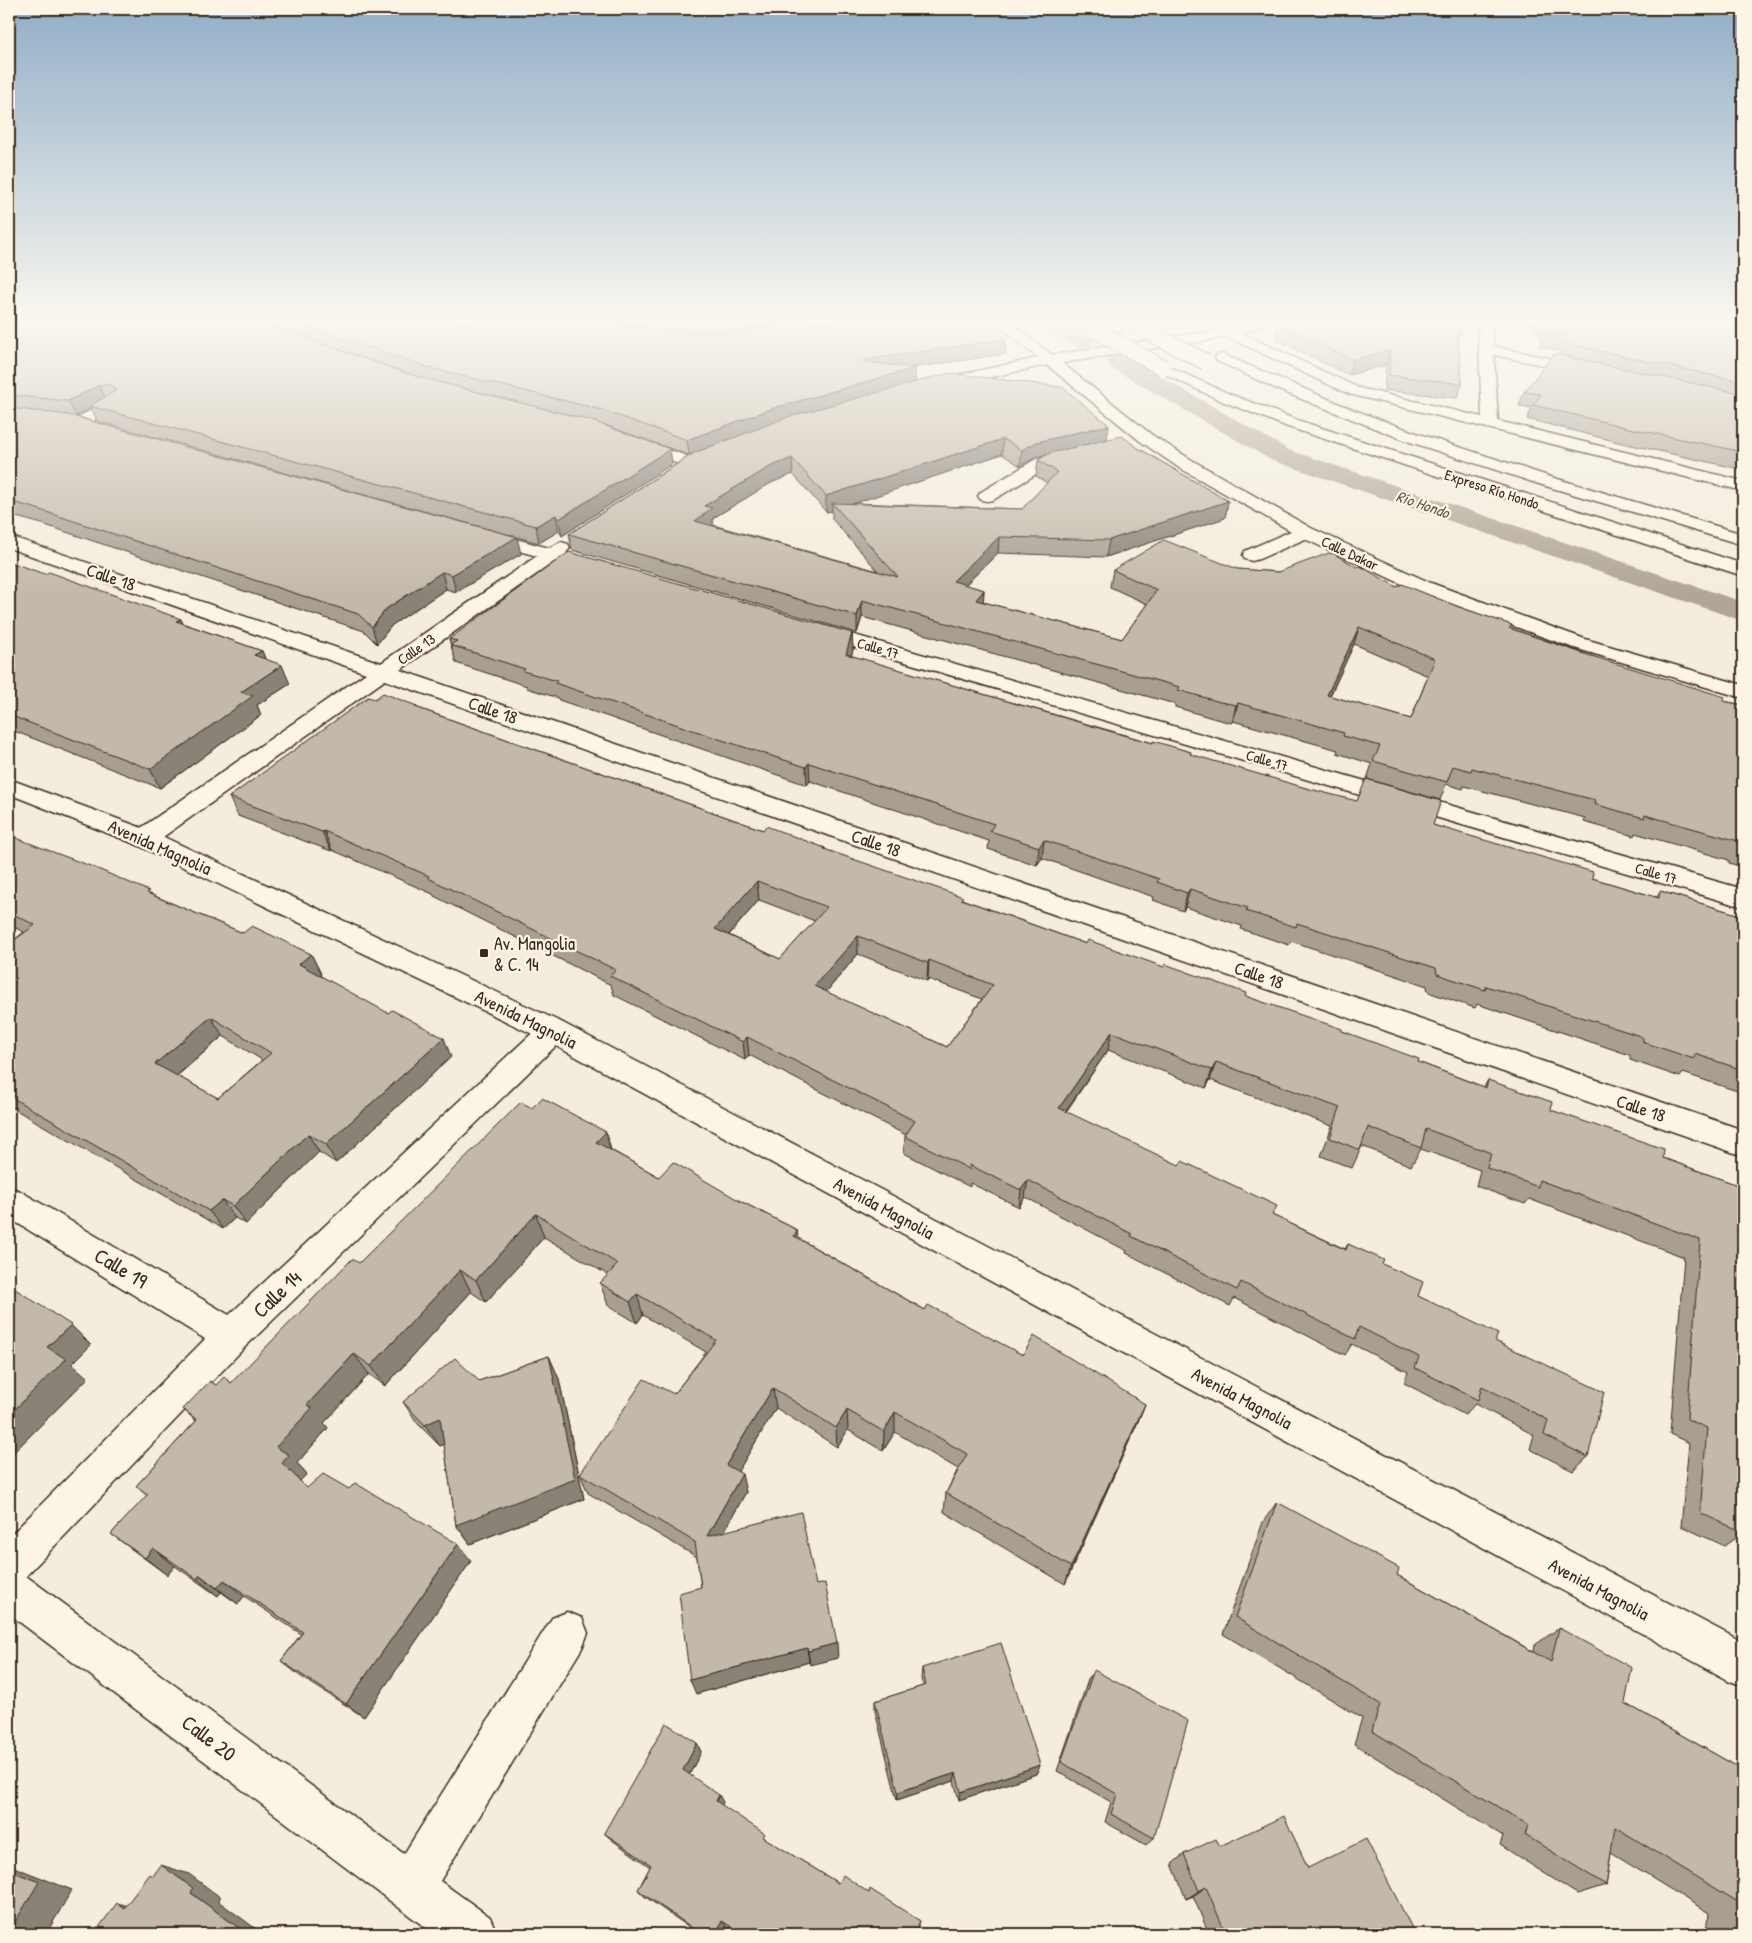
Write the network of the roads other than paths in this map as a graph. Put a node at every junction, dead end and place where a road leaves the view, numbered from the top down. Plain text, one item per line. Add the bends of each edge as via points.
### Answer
1 (91, 414) edge
2 (1116, 414) edge
3 (1267, 414) edge
4 (1283, 414) edge
5 (1347, 414) edge
6 (1351, 414) edge
7 (1447, 414) edge
8 (1489, 414) edge
9 (1362, 418) junction
10 (1490, 424) junction
11 (107, 431) edge
12 (1146, 438) junction
13 (1339, 439) junction
14 (626, 440) edge
15 (1127, 442) edge
16 (1089, 452) edge
17 (690, 464) edge
18 (1743, 486) edge
19 (987, 496) dead end
20 (466, 530) edge
21 (1305, 532) junction
22 (576, 538) edge
23 (1743, 540) edge
24 (9, 542) edge
25 (552, 554) junction
26 (1252, 555) dead end
27 (1743, 570) edge
28 (618, 573) edge
29 (797, 625) edge
30 (384, 672) junction
31 (1743, 692) edge
32 (9, 786) edge
33 (144, 838) junction
34 (1743, 898) edge
35 (553, 1031) junction
36 (1743, 1143) edge
37 (9, 1201) edge
38 (232, 1336) junction
39 (9, 1566) edge
40 (9, 1588) edge
41 (567, 1632) dead end
42 (1743, 1665) edge
43 (410, 1887) junction
44 (473, 1934) edge

1 - 11 main road via 70,422
2 - 12 main road, Calle Dakar
3 - 13 main road, Expreso Río Hondo, bridge
4 - 13 main road
5 - 9 main road, bridge
6 - 9 main road, Expreso Río Hondo
7 - 10 main road
8 - 10 main road
9 - 23 main road, Expreso Río Hondo via 1488,461
10 - 18 main road
12 - 15 main road
12 - 21 main road, Calle Dakar
13 - 27 main road, Expreso Río Hondo
14 - 17 main road
16 - 19 main road via 1042,463
20 - 25 main road
21 - 26 main road
21 - 31 main road, Calle Dakar via 1424,587 1588,646
22 - 25 main road, Calle 13
24 - 30 main road, Calle 18
25 - 28 main road
25 - 30 main road, Calle 13
29 - 34 main road, Calle 17
30 - 33 main road, Calle 13
30 - 36 main road, Calle 18
32 - 33 main road, Avenida Magnolia
33 - 35 main road, Avenida Magnolia
35 - 38 main road, Calle 14
35 - 42 main road, Avenida Magnolia
37 - 38 main road, Calle 19
38 - 39 main road, Calle 14
40 - 43 main road, Calle 20
41 - 43 main road
43 - 44 main road, Calle 20

